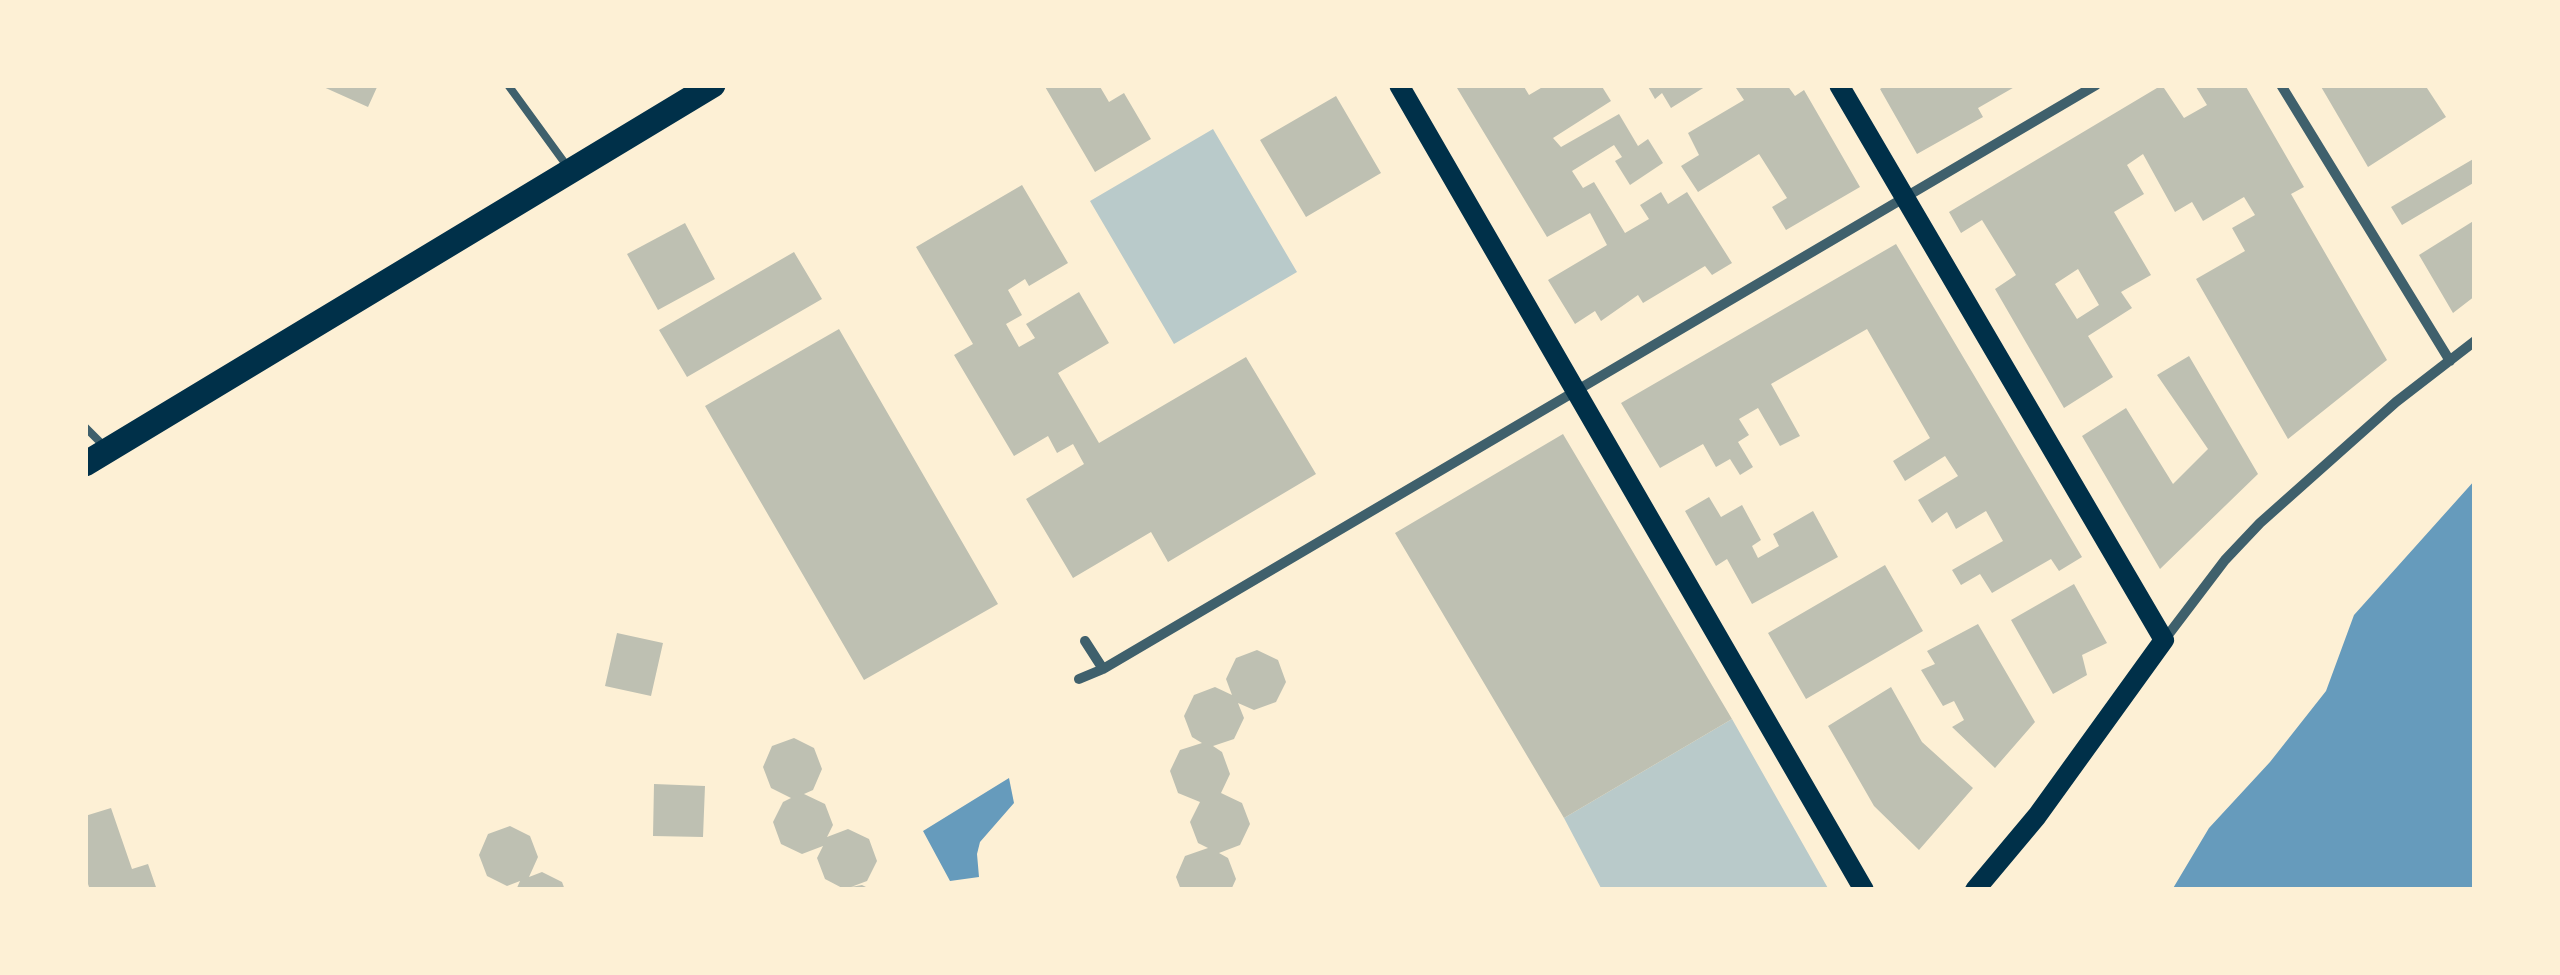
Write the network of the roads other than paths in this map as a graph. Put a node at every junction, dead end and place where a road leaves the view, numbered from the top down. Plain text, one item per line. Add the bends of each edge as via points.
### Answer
1 (508, 85) edge
2 (713, 85) edge
3 (1399, 85) edge
4 (1839, 85) edge
5 (2096, 85) edge
6 (2282, 85) edge
7 (570, 171) junction
8 (1906, 199) junction
9 (2475, 341) edge
10 (2450, 362) junction
11 (1576, 389) junction
12 (85, 427) edge
13 (108, 450) junction
14 (85, 464) edge
15 (2164, 640) junction
16 (1086, 641) dead end
17 (1103, 669) junction
18 (1079, 679) dead end
19 (1864, 890) edge
20 (1976, 890) edge

1 - 7 lane
2 - 7 main road
3 - 11 main road
4 - 8 main road
5 - 8 street
6 - 10 street
7 - 13 main road
8 - 11 street
8 - 15 main road
9 - 10 street
10 - 15 street via 2260,523
11 - 17 street
11 - 19 main road
12 - 13 lane
13 - 14 main road
15 - 20 main road
16 - 17 street
17 - 18 street

